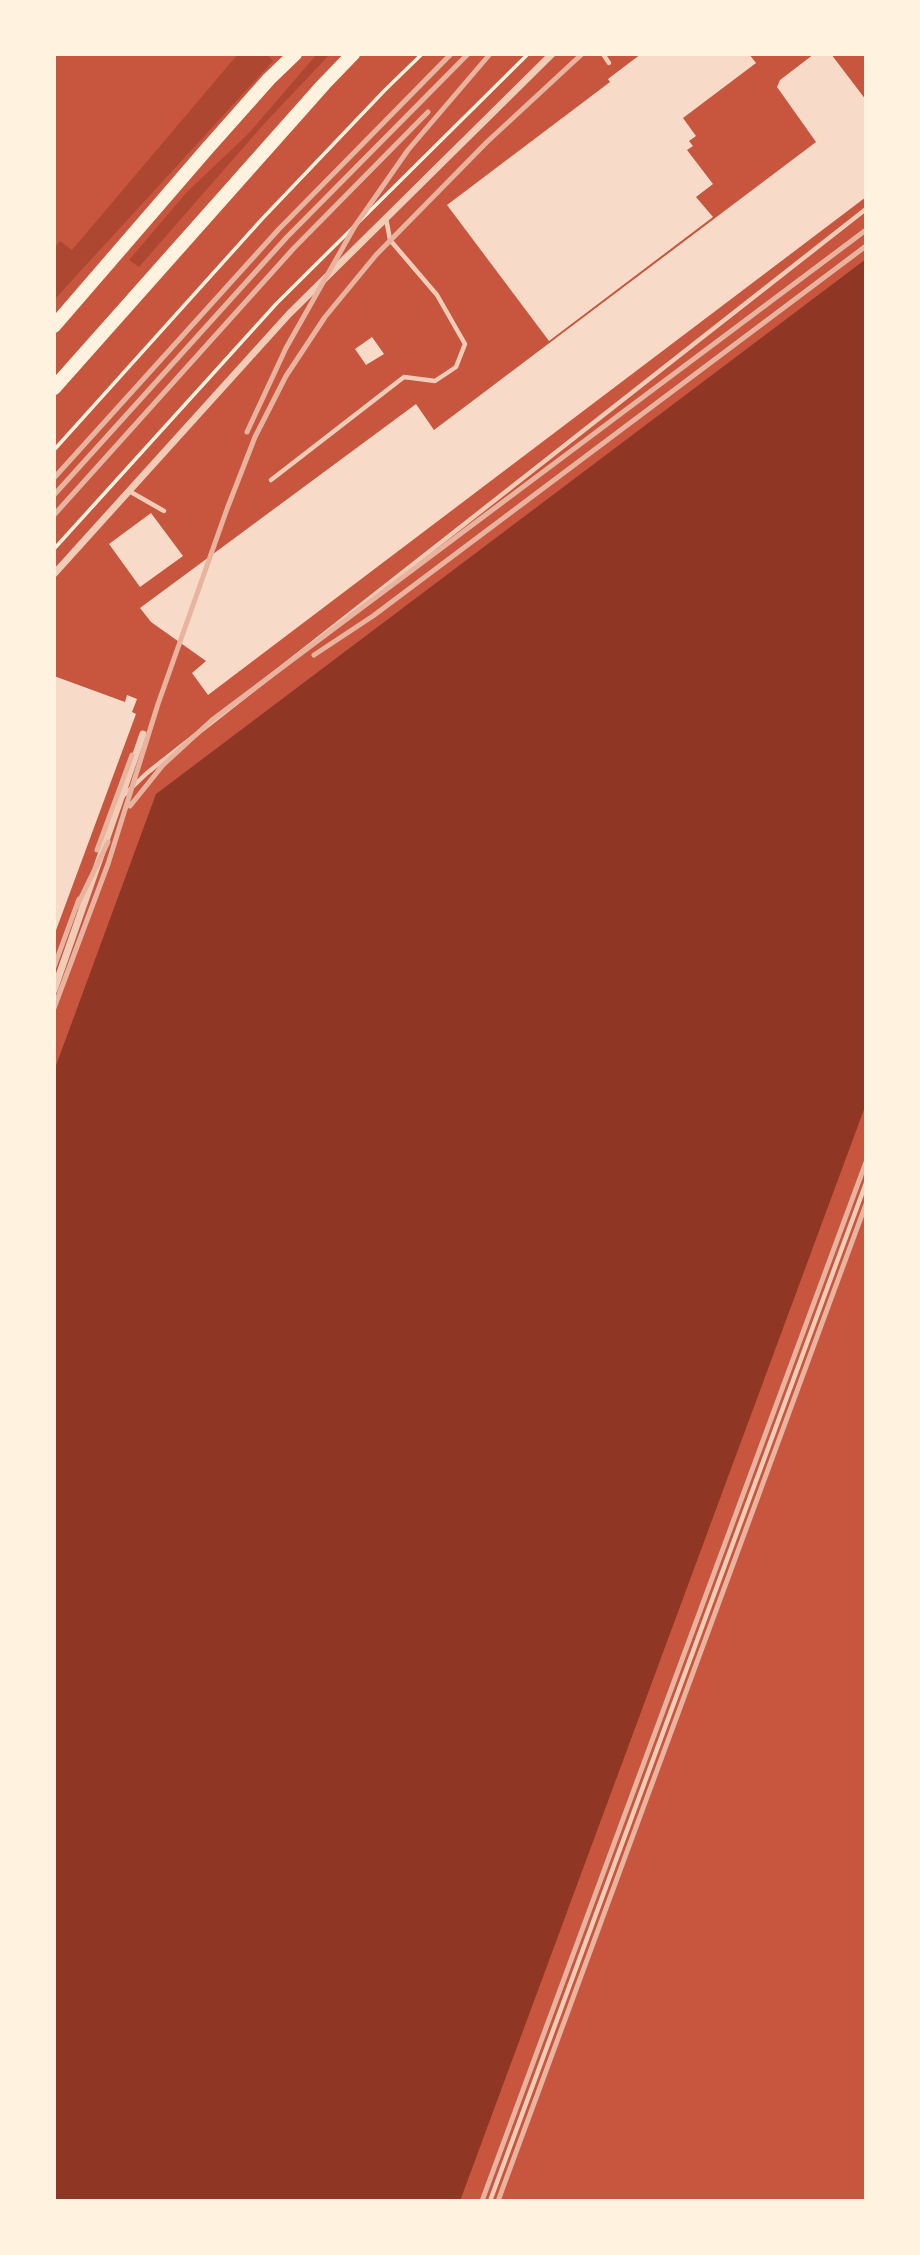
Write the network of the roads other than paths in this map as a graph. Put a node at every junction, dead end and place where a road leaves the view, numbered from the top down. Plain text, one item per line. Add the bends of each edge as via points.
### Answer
1 (295, 54) edge
2 (353, 54) edge
3 (552, 54) edge
4 (603, 54) edge
5 (609, 63) dead end
6 (866, 209) edge
7 (386, 218) junction
8 (54, 326) edge
9 (54, 388) edge
10 (271, 480) dead end
11 (130, 491) junction
12 (164, 511) dead end
13 (54, 574) edge
14 (143, 734) dead end
15 (122, 797) junction
16 (54, 990) edge
17 (866, 1183) edge
18 (490, 2201) edge

1 - 8 highway
2 - 9 highway
3 - 7 street
4 - 5 lane
6 - 15 lane
7 - 10 lane via 390,240 438,295 465,344 456,367 435,381 404,377
7 - 11 street via 289,314
11 - 12 lane
11 - 13 street
14 - 15 street
15 - 16 street
17 - 18 lane

